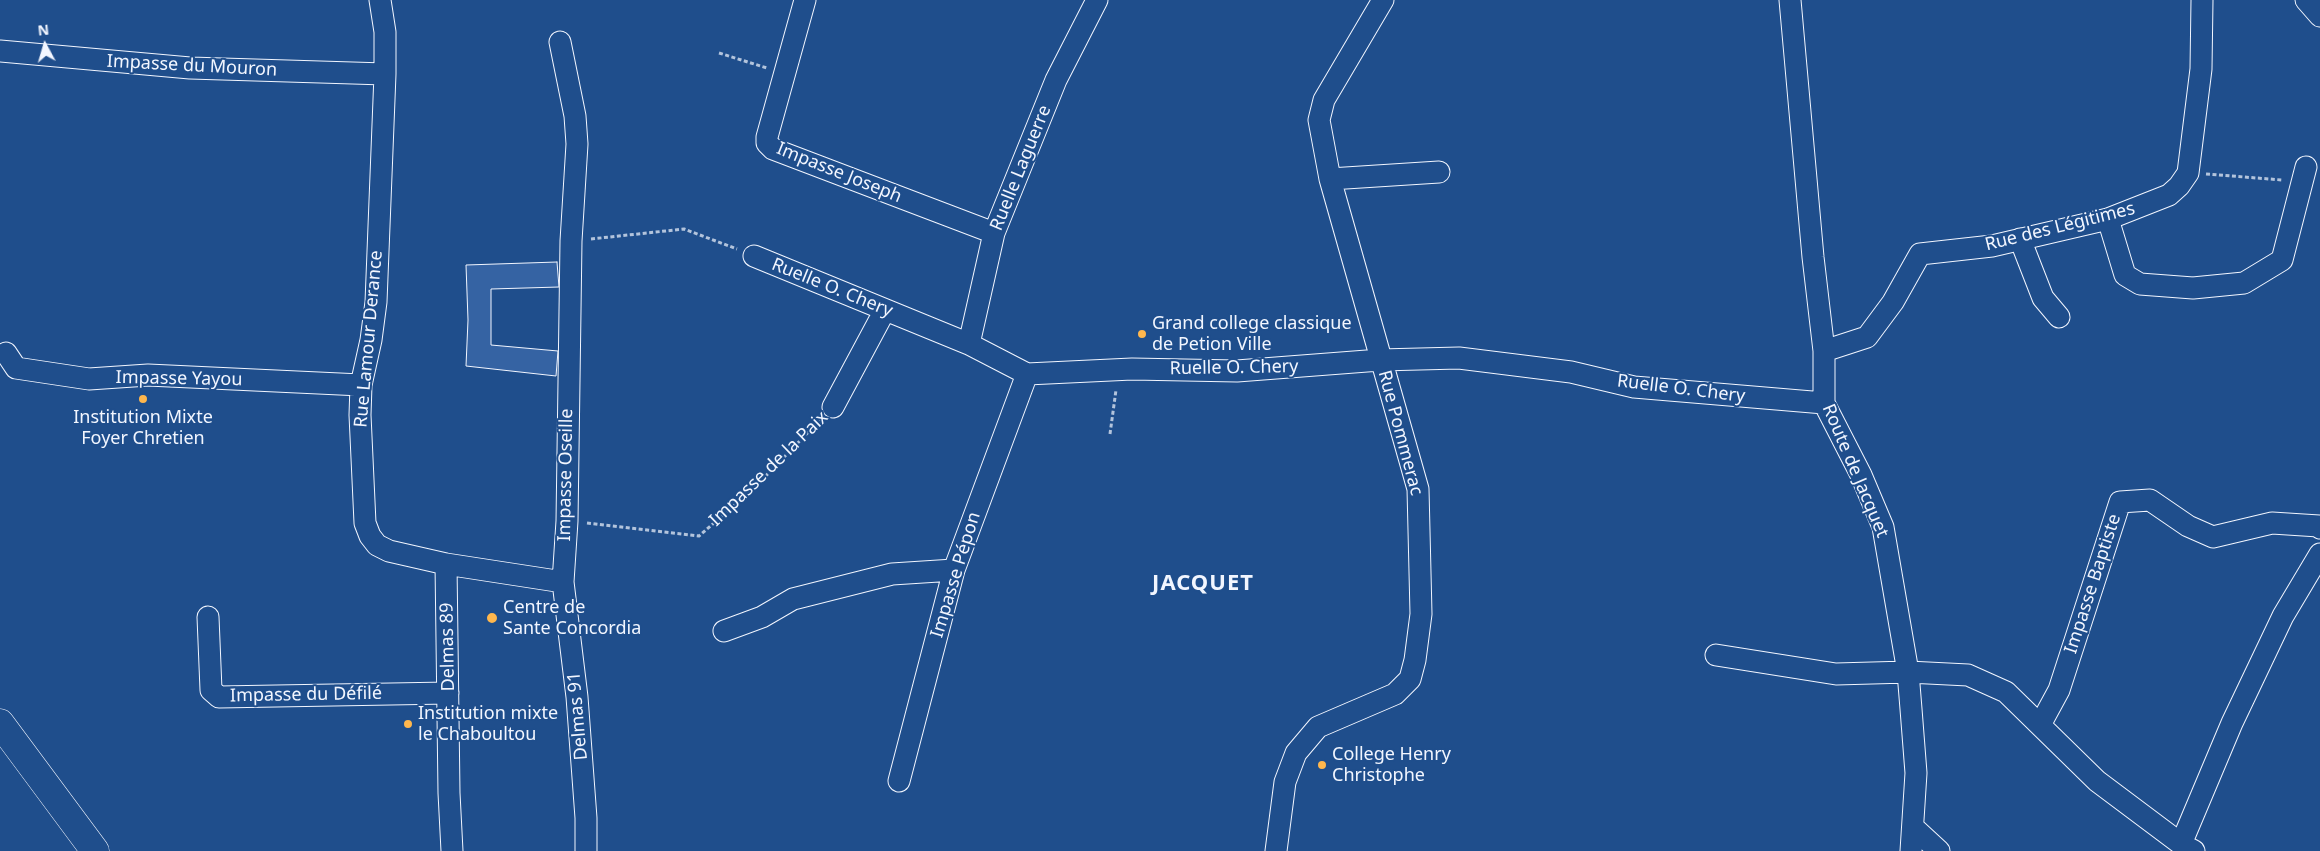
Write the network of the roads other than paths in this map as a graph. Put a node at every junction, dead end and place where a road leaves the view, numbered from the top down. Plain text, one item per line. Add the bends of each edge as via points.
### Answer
1 (380, 0) edge
2 (805, 0) edge
3 (1097, 0) edge
4 (1383, 0) edge
5 (1790, 0) edge
6 (2202, 0) edge
7 (2306, 0) edge
8 (2320, 16) edge
9 (560, 42) dead end
10 (0, 51) edge
11 (385, 74) junction
12 (1439, 172) dead end
13 (2304, 175) road end
14 (1330, 179) junction
15 (2108, 220) junction
16 (994, 233) junction
17 (2020, 239) junction
18 (754, 256) road end
19 (885, 310) junction
20 (2059, 317) dead end
21 (969, 344) junction
22 (1824, 351) junction
23 (6, 353) dead end
24 (1380, 360) junction
25 (1026, 374) junction
26 (361, 386) junction
27 (1824, 403) junction
28 (833, 407) road end
29 (2320, 528) edge
30 (2320, 554) edge
31 (446, 564) junction
32 (954, 570) junction
33 (563, 582) junction
34 (208, 617) dead end
35 (724, 631) dead end
36 (1716, 655) dead end
37 (1908, 672) junction
38 (448, 693) junction
39 (0, 723) edge
40 (2040, 725) junction
41 (0, 749) edge
42 (899, 781) dead end
43 (1913, 827) junction
44 (2187, 848) edge
45 (75, 851) edge
46 (95, 851) edge
47 (452, 851) edge
48 (586, 851) edge
49 (1276, 851) edge
50 (1910, 851) edge
51 (1939, 851) edge

1 - 11 street, Rue Lamour Derance via 385,32
2 - 16 street, Impasse Joseph via 766,137 768,143 773,149
3 - 16 street, Ruelle Laguerre via 1056,80
4 - 14 street, Rue Pommerac via 1324,100 1319,120
5 - 22 street, Route de Jacquet
6 - 15 street, Rue des Légitimes via 2201,69 2188,173 2169,195
7 - 8 street
9 - 33 street, Impasse Oseille via 575,116 577,144 571,241 567,521
10 - 11 street, Impasse du Mouron via 190,68
11 - 26 street, Rue Lamour Derance via 376,302 372,340
12 - 14 street
13 - 15 street via 2282,260 2244,283 2192,288 2140,284 2125,275
14 - 24 street, Rue Pommerac
15 - 17 street, Rue des Légitimes
16 - 21 street, Ruelle Laguerre
17 - 20 street via 2044,298
17 - 22 street, Rue des Légitimes via 1992,246 1920,254 1893,302 1867,338
18 - 19 street, Ruelle O. Chery
19 - 21 street, Ruelle O. Chery
19 - 28 street, Impasse de la Paix
21 - 25 street, Ruelle O. Chery
22 - 27 street, Route de Jacquet
23 - 26 street, Impasse Yayou via 16,368 89,379 148,375
24 - 25 street, Ruelle O. Chery via 1238,371 1119,370
24 - 27 street, Ruelle O. Chery via 1459,358 1571,372 1634,387
24 - 49 street, Rue Pommerac via 1418,490 1421,614 1415,660 1410,679 1395,694 1318,727 1296,753 1285,782
25 - 32 street, Impasse Pépon
26 - 31 street, Rue Lamour Derance via 364,516 370,536 377,545 389,551
27 - 37 street, Route de Jacquet via 1883,527
29 - 40 street, Impasse Baptiste via 2272,523 2213,537 2188,526 2150,500 2120,502 2059,690
30 - 44 street via 2283,616 2232,723
31 - 33 street, Rue Lamour Derance
31 - 38 street, Delmas 89
32 - 35 street via 892,574 793,599 762,617
32 - 42 street, Impasse Pépon
33 - 48 street, Delmas 91 via 578,697
34 - 38 street, Impasse du Défilé via 210,690 219,697
36 - 37 street via 1836,674
37 - 40 street via 1968,675 2006,692
37 - 43 street, Route de Jacquet via 1916,773
38 - 47 street, Delmas 89
39 - 46 main road
40 - 44 street via 2097,781
41 - 45 main road
43 - 50 street, Route de Jacquet
43 - 51 street

